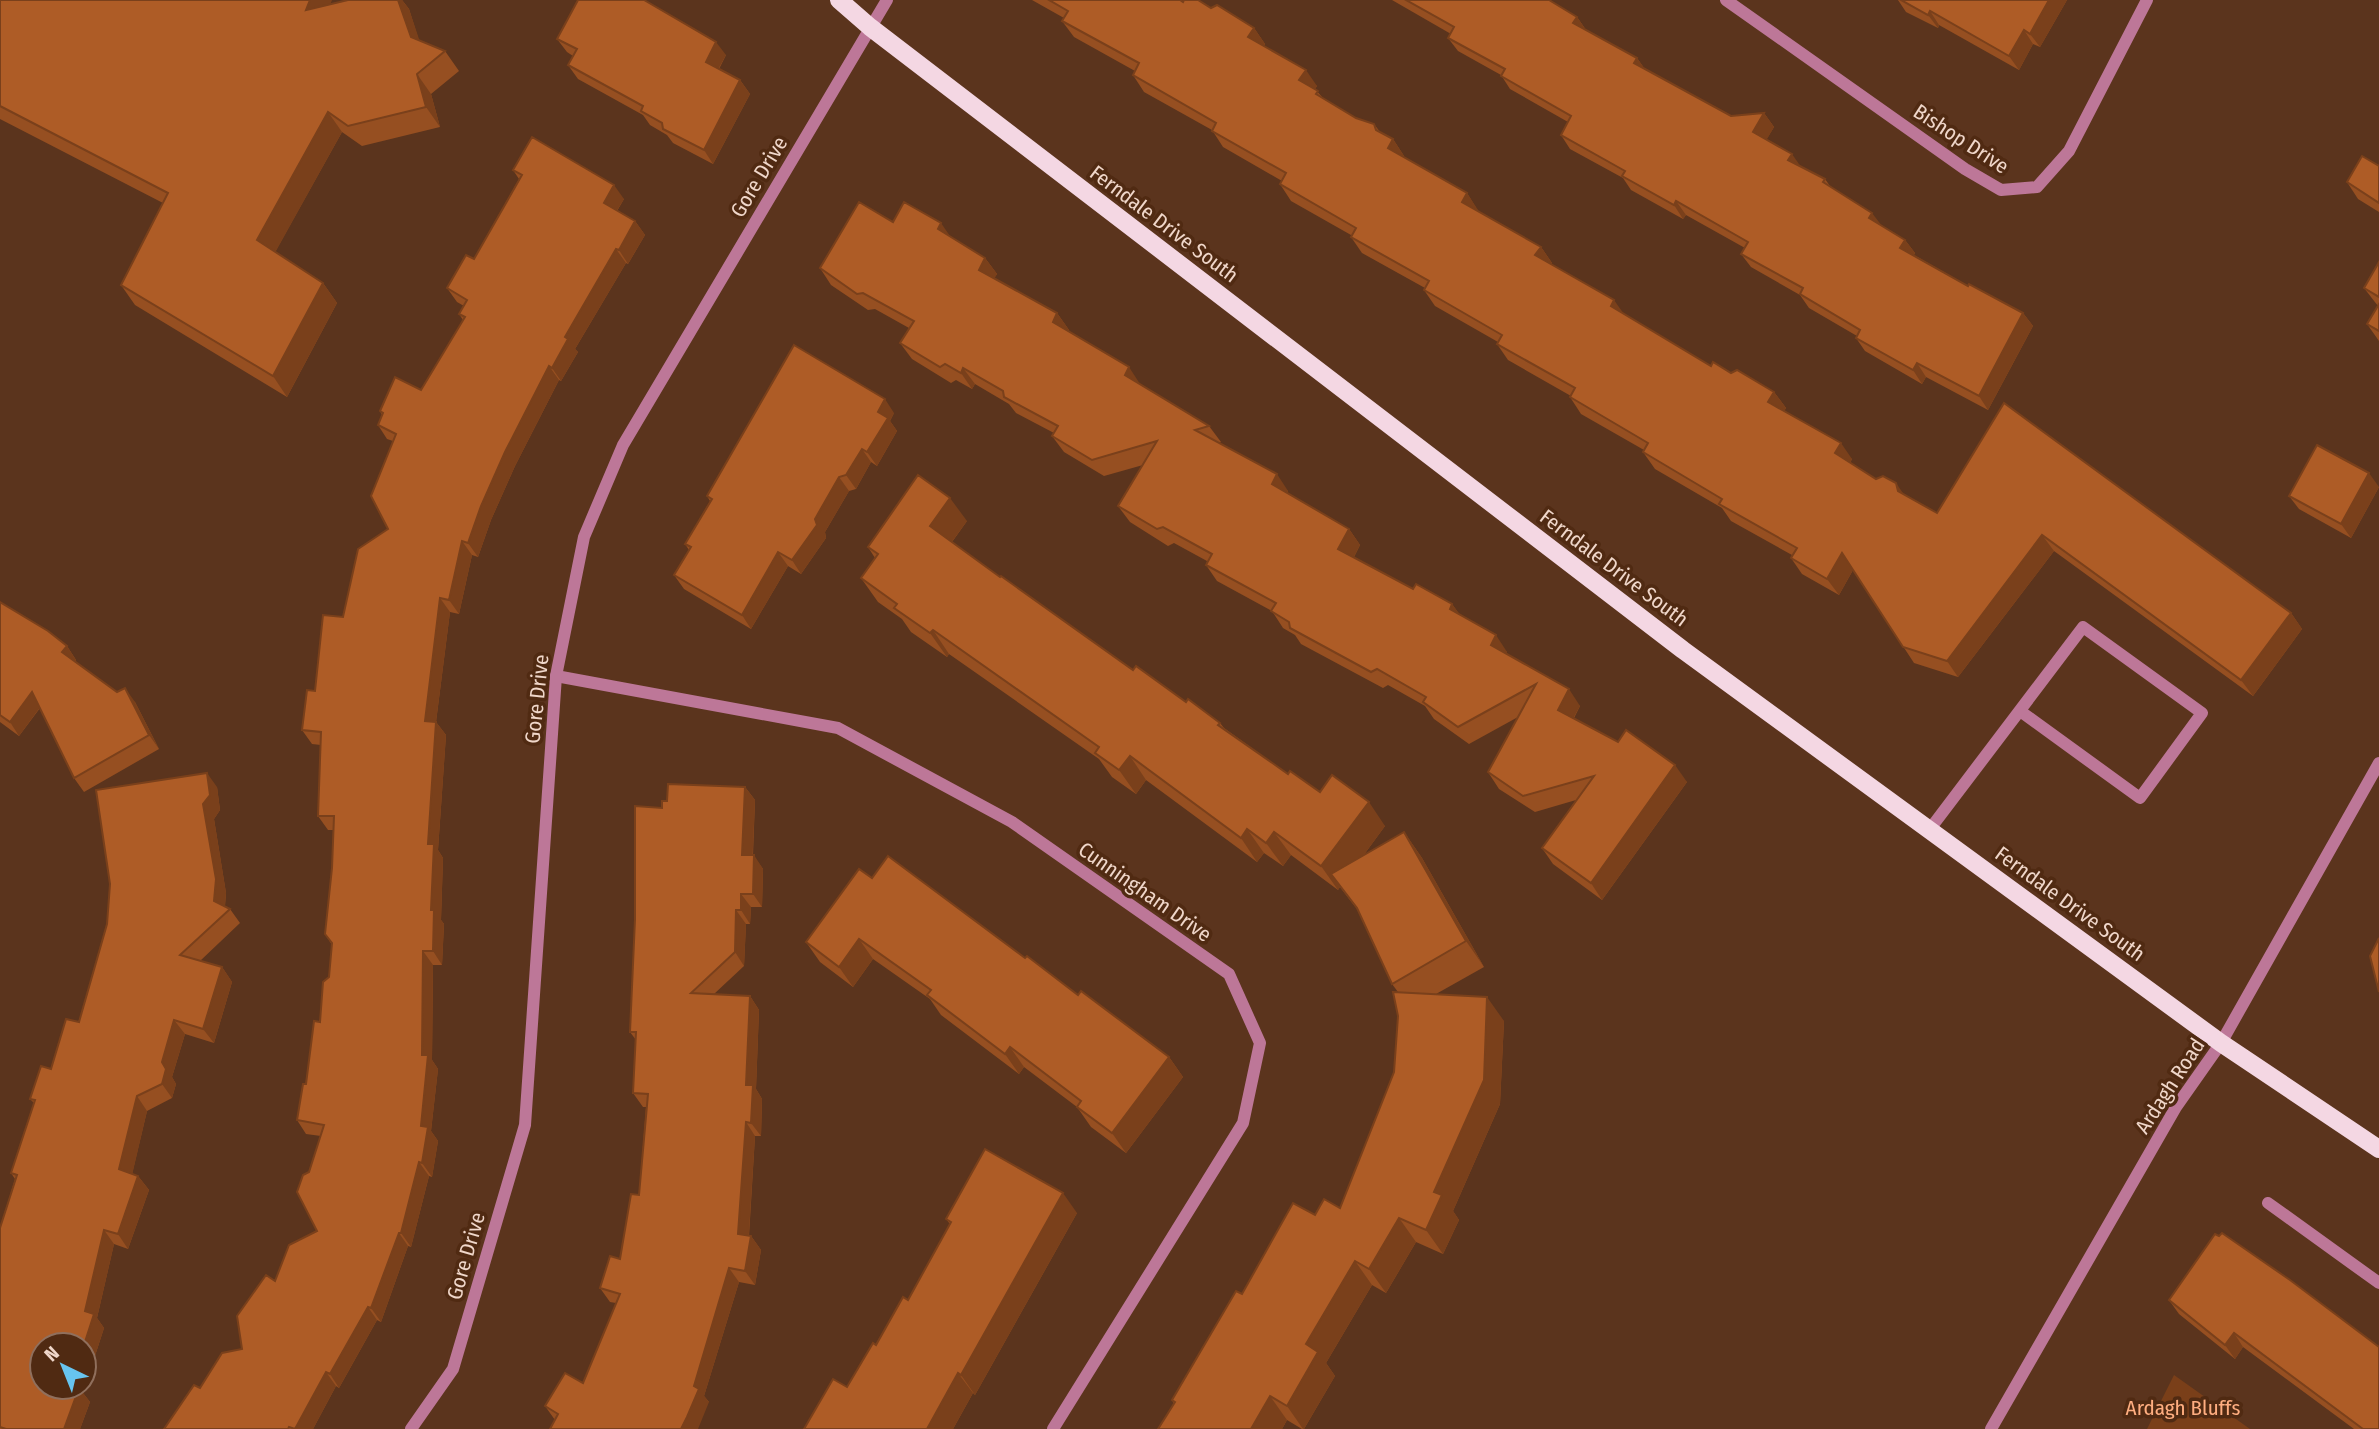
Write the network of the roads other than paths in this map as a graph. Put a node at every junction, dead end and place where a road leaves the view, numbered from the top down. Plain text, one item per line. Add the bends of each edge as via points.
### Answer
1 (839, 0) edge
2 (887, 0) edge
3 (1726, 0) edge
4 (2147, 0) edge
5 (870, 27) junction
6 (556, 676) junction
7 (2021, 711) junction
8 (2379, 763) edge
9 (1930, 829) junction
10 (2221, 1043) junction
11 (2379, 1149) edge
12 (2268, 1203) dead end
13 (2379, 1283) edge
14 (411, 1429) edge
15 (1054, 1429) edge
16 (1991, 1429) edge

1 - 5 main road, Ferndale Drive South
2 - 5 street, Gore Drive
3 - 4 street, Bishop Drive via 2001,190 2037,187 2069,150
5 - 6 street, Gore Drive via 623,445 584,537
5 - 9 main road, Ferndale Drive South via 1683,650
6 - 14 street, Gore Drive via 525,1125 453,1368
6 - 15 street, Cunningham Drive via 838,728 1012,822 1229,974 1260,1043 1243,1123
7 - 7 street via 2082,627 2202,713 2140,798
7 - 9 street
8 - 10 street, Ardagh Road
9 - 10 main road, Ferndale Drive South
10 - 11 main road, Ferndale Drive South
10 - 16 street, Ardagh Road via 2176,1107
12 - 13 street

